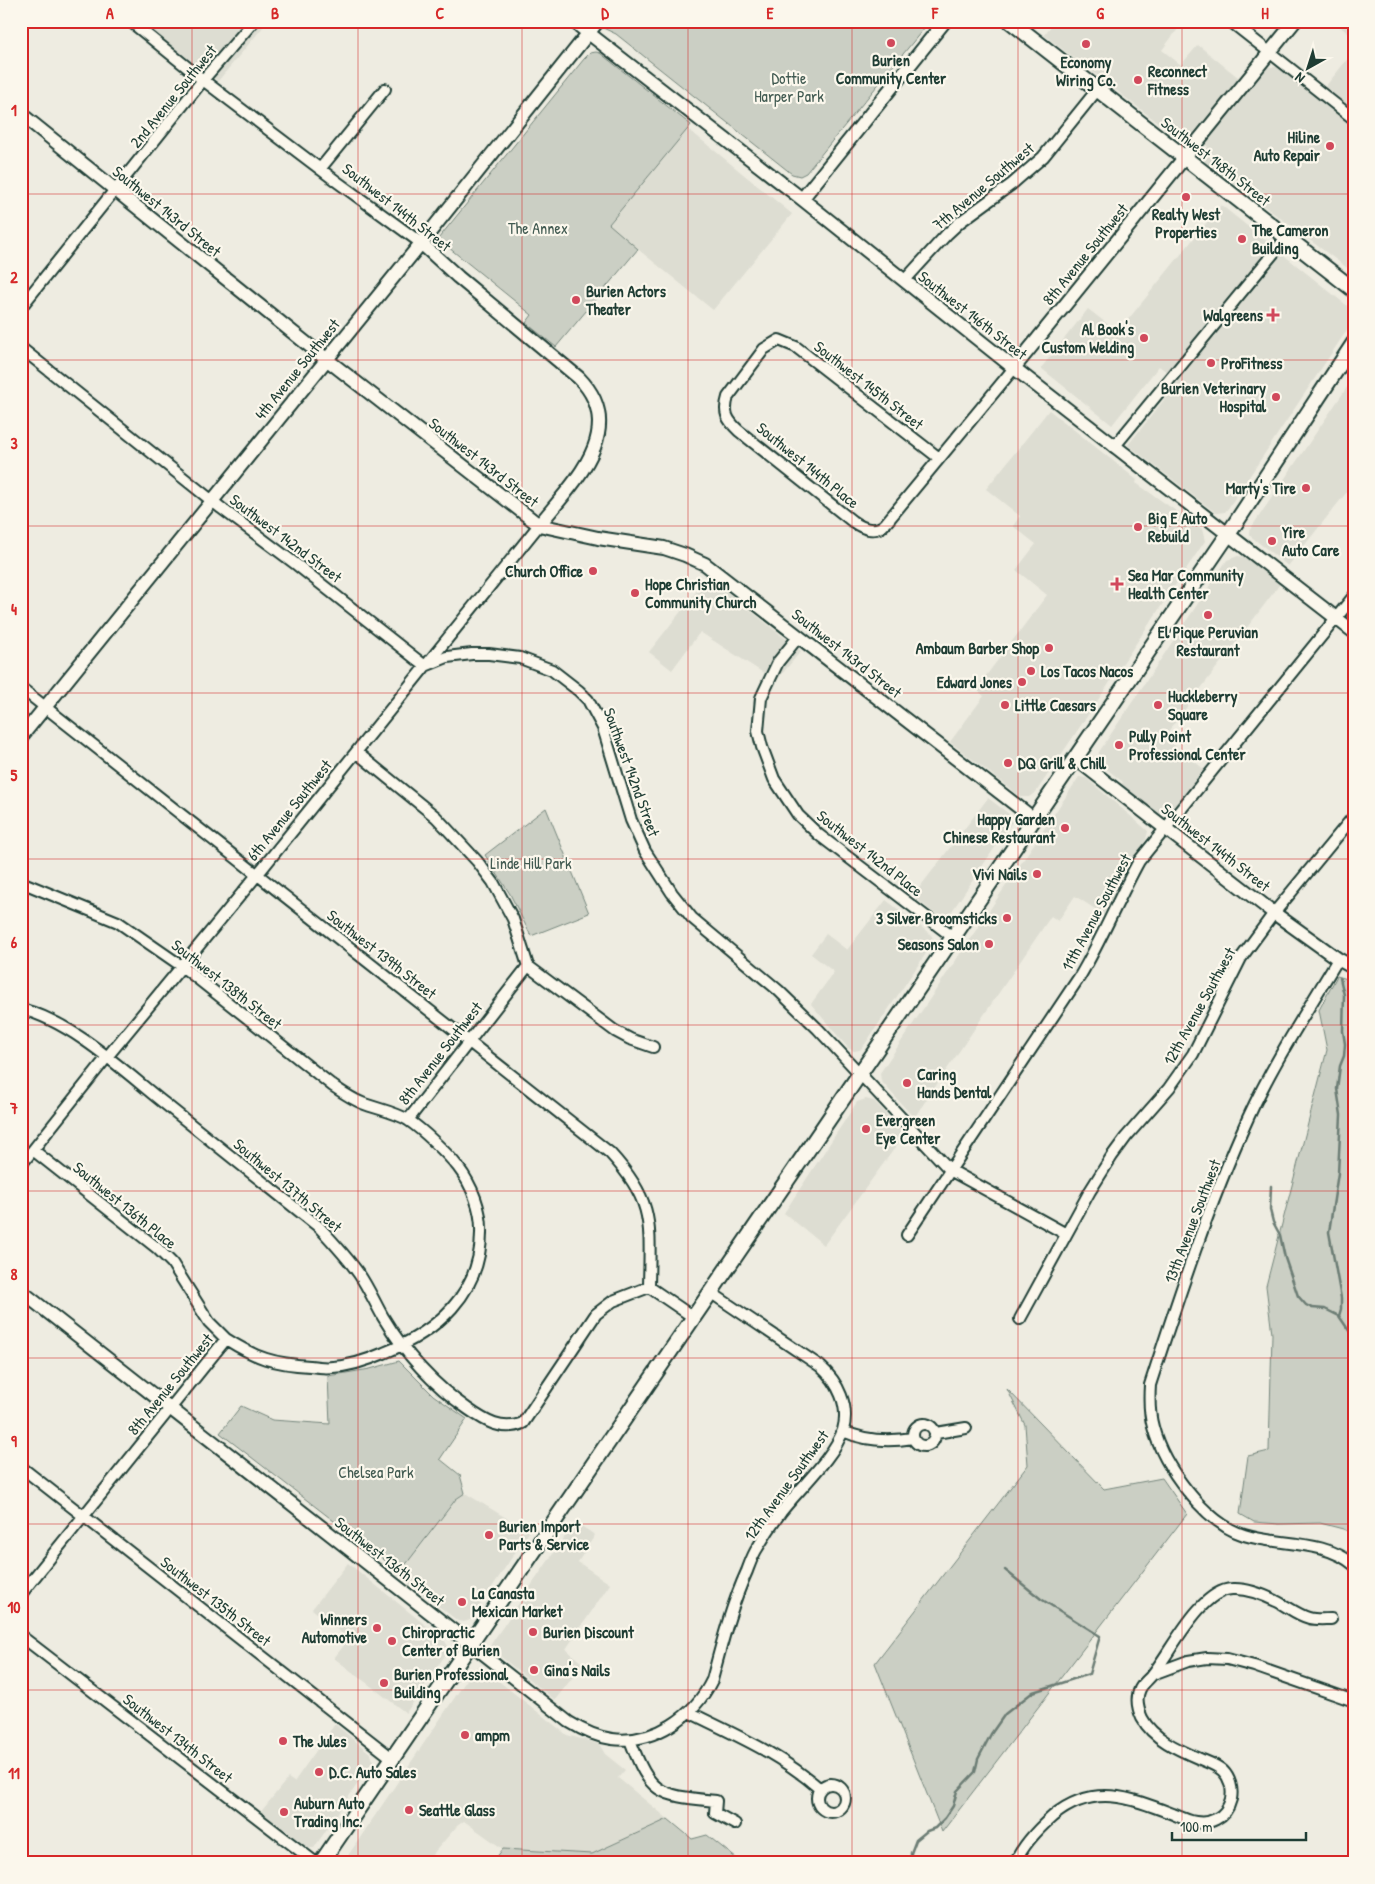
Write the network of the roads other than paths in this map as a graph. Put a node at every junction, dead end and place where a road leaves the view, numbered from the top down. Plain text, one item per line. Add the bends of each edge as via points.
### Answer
1 (130, 21) edge
2 (254, 21) edge
3 (573, 21) edge
4 (598, 21) edge
5 (946, 21) edge
6 (1010, 21) edge
7 (1230, 21) edge
8 (1295, 21) edge
9 (589, 34) junction
10 (1270, 52) junction
11 (204, 80) junction
12 (386, 89) dead end
13 (1097, 90) junction
14 (21, 114) edge
15 (1354, 118) edge
16 (1184, 158) junction
17 (320, 168) junction
18 (115, 190) junction
19 (802, 199) junction
20 (1286, 238) junction
21 (421, 243) junction
22 (904, 281) junction
23 (1354, 290) edge
24 (21, 307) edge
25 (779, 340) joint
26 (1354, 343) edge
27 (21, 348) edge
28 (326, 359) junction
29 (1014, 368) junction
30 (1114, 447) junction
31 (939, 458) junction
32 (580, 474) joint
33 (212, 501) junction
34 (539, 525) junction
35 (878, 529) joint
36 (1229, 534) junction
37 (1354, 596) edge
38 (1336, 618) junction
39 (1354, 632) edge
40 (799, 636) junction
41 (425, 666) junction
42 (21, 688) edge
43 (45, 707) junction
44 (21, 737) edge
45 (356, 752) junction
46 (1075, 758) junction
47 (1354, 816) edge
48 (1034, 819) junction
49 (1164, 828) junction
50 (257, 876) junction
51 (21, 882) edge
52 (1274, 913) junction
53 (954, 938) junction
54 (1338, 960) junction
55 (528, 966) junction
56 (182, 967) junction
57 (1354, 968) edge
58 (21, 1009) edge
59 (469, 1040) junction
60 (653, 1047) dead end
61 (107, 1057) junction
62 (861, 1073) junction
63 (408, 1120) junction
64 (33, 1150) junction
65 (21, 1165) edge
66 (950, 1170) junction
67 (1066, 1234) junction
68 (907, 1235) dead end
69 (649, 1288) junction
70 (21, 1292) edge
71 (710, 1292) junction
72 (693, 1317) junction
73 (1020, 1320) dead end
74 (226, 1339) junction
75 (402, 1346) junction
76 (170, 1409) junction
77 (966, 1428) dead end
78 (843, 1431) junction
79 (936, 1433) junction
80 (913, 1438) junction
81 (21, 1467) edge
82 (84, 1518) junction
83 (1354, 1565) edge
84 (21, 1594) edge
85 (1331, 1619) dead end
86 (21, 1636) edge
87 (470, 1644) junction
88 (1152, 1675) junction
89 (1354, 1701) edge
90 (689, 1712) junction
91 (630, 1740) junction
92 (392, 1758) junction
93 (820, 1789) dead end
94 (735, 1824) dead end
95 (316, 1863) edge
96 (321, 1863) edge
97 (1015, 1863) edge

1 - 11 street, Southwest 144th Street
2 - 11 street, 2nd Avenue Southwest
3 - 9 street, Southwest 146th Street
4 - 9 street, 4th Avenue Southwest
5 - 19 street
6 - 13 main road, Southwest 148th Street
7 - 10 street
8 - 10 street, 8th Avenue Southwest
9 - 19 street, Southwest 146th Street
9 - 21 street, 4th Avenue Southwest
10 - 15 street
10 - 16 street, 8th Avenue Southwest
11 - 17 street, Southwest 144th Street
11 - 18 street, 2nd Avenue Southwest
12 - 17 street
13 - 16 main road, Southwest 148th Street
13 - 22 street, 7th Avenue Southwest via 1043,157 946,234
14 - 18 street, Southwest 143rd Street
16 - 20 main road, Southwest 148th Street
16 - 29 street, 8th Avenue Southwest
17 - 21 street, Southwest 144th Street
18 - 24 street, 2nd Avenue Southwest
18 - 28 street, Southwest 143rd Street
19 - 22 street, Southwest 146th Street
20 - 23 main road, Southwest 148th Street
20 - 30 street
21 - 28 street, 4th Avenue Southwest
21 - 32 street, Southwest 144th Street via 585,384 595,401 598,426 595,447
22 - 29 street, Southwest 146th Street
25 - 31 street, Southwest 145th Street via 796,347
25 - 35 street, Southwest 144th Place via 764,349 728,397 726,414 730,423 852,521 867,529
26 - 36 main road
27 - 33 street, Southwest 142nd Street
28 - 33 street, 4th Avenue Southwest
28 - 34 street, Southwest 143rd Street
29 - 30 street, Southwest 146th Street
29 - 31 street, 8th Avenue Southwest
30 - 36 street, Southwest 146th Street
31 - 35 street, 8th Avenue Southwest
32 - 34 street, 6th Avenue Southwest
33 - 41 street, Southwest 142nd Street
33 - 43 street, 4th Avenue Southwest
34 - 40 street, Southwest 143rd Street via 664,548 684,555 705,564
34 - 41 street, 6th Avenue Southwest
36 - 38 street, Southwest 146th Street
36 - 46 main road
37 - 38 street, 11th Avenue Southwest
38 - 39 street, Southwest 146th Street
38 - 49 street, 11th Avenue Southwest
40 - 48 street, Southwest 143rd Street
40 - 53 street, Southwest 142nd Place via 778,662 762,698 758,731 774,779 798,815 819,835
41 - 45 street, 6th Avenue Southwest
41 - 62 street, Southwest 142nd Street via 447,657 472,654 520,658 552,670 579,691 588,700 603,728 637,835 672,893 692,918 778,990
42 - 43 street, Southwest 139th Street
43 - 44 street, 4th Avenue Southwest
43 - 50 street, Southwest 139th Street
45 - 50 street, 6th Avenue Southwest
45 - 55 street via 436,817 477,861 493,882 513,919
46 - 48 main road
46 - 49 street, Southwest 144th Street
47 - 52 street, 12th Avenue Southwest
48 - 53 main road
49 - 52 street, Southwest 144th Street
49 - 66 street, 11th Avenue Southwest via 1128,881 1080,976
50 - 56 street, 6th Avenue Southwest
50 - 59 street, Southwest 139th Street
51 - 56 street, Southwest 138th Street via 118,922
52 - 54 street, Southwest 144th Street
52 - 67 street, 12th Avenue Southwest via 1241,958 1184,1069 1112,1156
53 - 62 main road
54 - 57 street
54 - 83 street, 13th Avenue Southwest via 1249,1117 1198,1244 1150,1385 1148,1404 1160,1446 1173,1470 1205,1512 1229,1529 1259,1539 1338,1554
55 - 59 street, 8th Avenue Southwest
55 - 60 street via 615,1031
56 - 61 street, 6th Avenue Southwest
56 - 63 street, Southwest 138th Street via 333,1086 360,1102
58 - 61 street, Southwest 137th Street via 68,1030
59 - 63 street, 8th Avenue Southwest
59 - 69 street, Southwest 139th Street via 610,1153 626,1170 638,1188 650,1227
61 - 64 street, 6th Avenue Southwest
61 - 75 street, Southwest 137th Street via 319,1227 360,1275
62 - 66 street, Southwest 142nd Street
62 - 71 main road
63 - 75 street, 8th Avenue Southwest via 458,1167 469,1185 482,1221 475,1273 466,1291 431,1329
64 - 65 street, 6th Avenue Southwest
64 - 74 street, Southwest 136th Place via 157,1248 172,1263 209,1322
66 - 67 street, Southwest 142nd Street
66 - 68 street, 11th Avenue Southwest
67 - 73 street, 12th Avenue Southwest
69 - 72 street
69 - 75 street, Southwest 137th Street via 613,1301 596,1314 523,1423 506,1427 476,1414 431,1380
70 - 76 street, Southwest 136th Street
71 - 72 main road
71 - 78 street, 12th Avenue Southwest via 829,1374 842,1396
72 - 87 main road
74 - 75 street, 8th Avenue Southwest via 267,1360 286,1365 332,1368 367,1360
74 - 76 street, 8th Avenue Southwest
76 - 82 street, 8th Avenue Southwest
76 - 87 street, Southwest 136th Street
77 - 79 street
78 - 80 street via 874,1440
78 - 90 street, 12th Avenue Southwest via 829,1455 780,1514 756,1550 730,1615 712,1680
79 - 80 street via 934,1441 925,1447
79 - 80 street via 932,1426 920,1425 914,1430
81 - 82 street, Southwest 135th Street
82 - 84 street, 8th Avenue Southwest
82 - 92 street, Southwest 135th Street
85 - 88 street via 1310,1619 1246,1590 1222,1591 1203,1605
86 - 95 street, Southwest 134th Street
87 - 91 street, Southwest 136th Street via 569,1722 596,1735
87 - 92 main road
88 - 89 street via 1188,1661 1227,1659
88 - 97 street via 1144,1682 1138,1696 1143,1720 1169,1744 1213,1765 1228,1776 1232,1794 1227,1809 1216,1819 1200,1823 1130,1799 1096,1796 1081,1799 1062,1809 1045,1824 1024,1847
90 - 91 street, 12th Avenue Southwest via 659,1732
90 - 93 street via 767,1750
91 - 94 street via 654,1786 677,1797 716,1801 715,1813
92 - 96 main road

